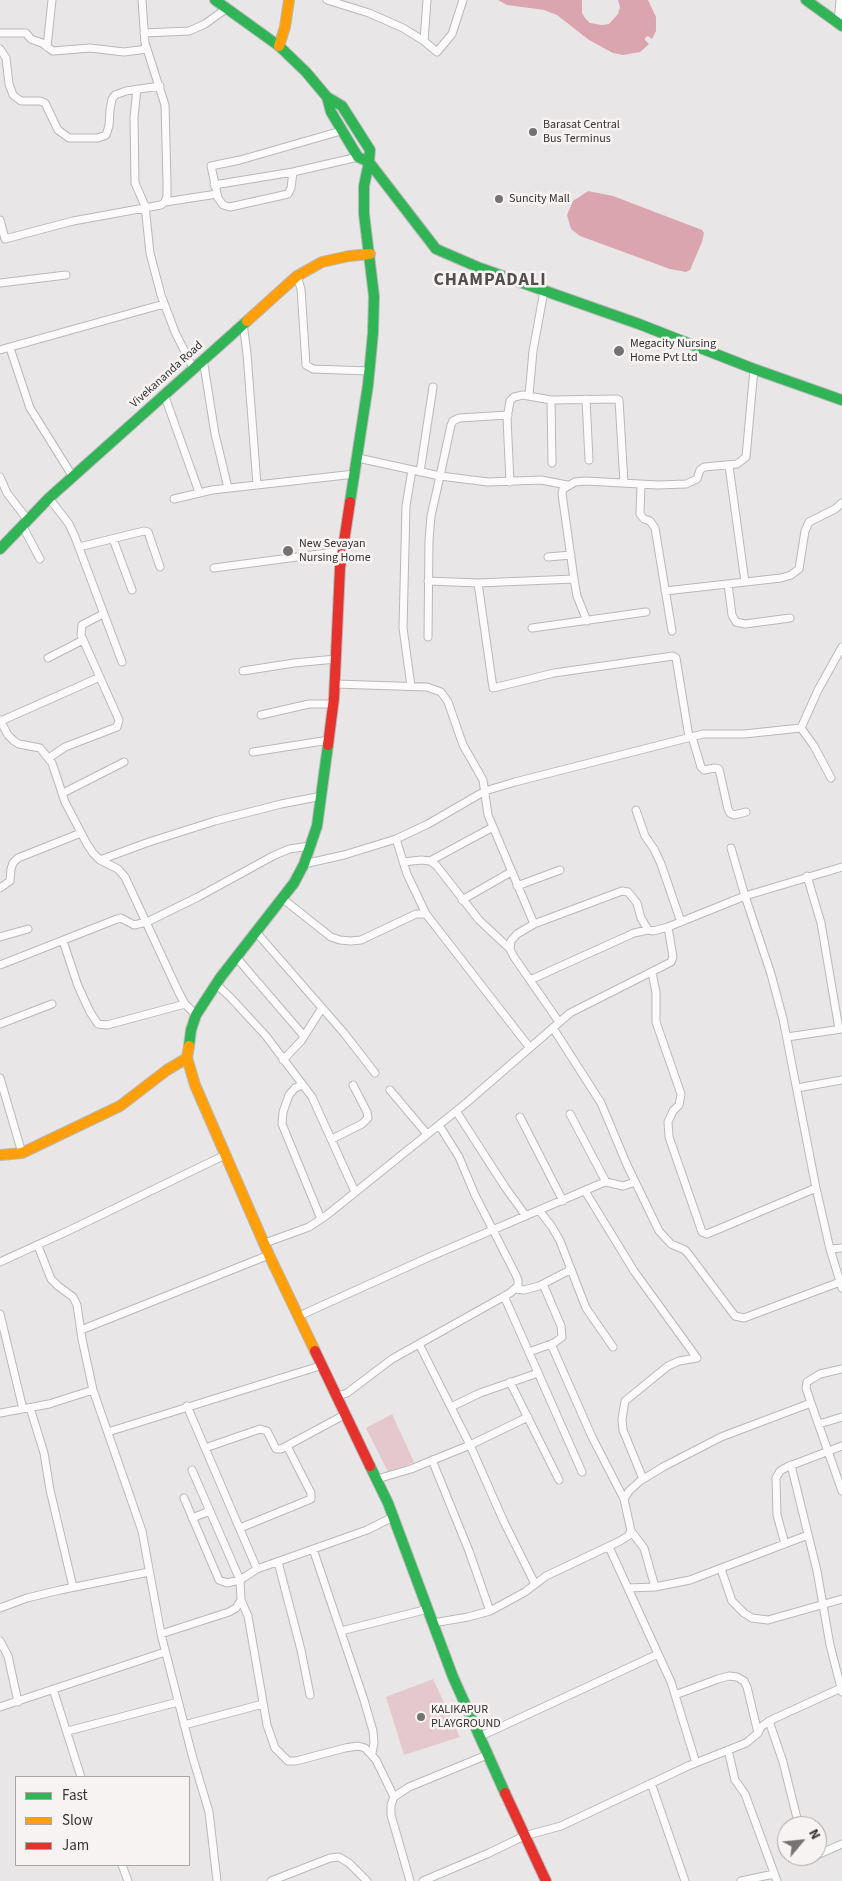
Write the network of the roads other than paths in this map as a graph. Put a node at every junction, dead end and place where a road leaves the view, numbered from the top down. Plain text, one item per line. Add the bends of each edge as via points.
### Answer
1 (52, 0) edge
2 (142, 0) edge
3 (215, 0) edge
4 (289, 0) edge
5 (327, 0) edge
6 (427, 0) edge
7 (463, 0) edge
8 (806, 0) edge
9 (840, 0) edge
10 (227, 8) junction
11 (840, 25) edge
12 (0, 33) edge
13 (144, 33) junction
14 (424, 41) junction
15 (279, 46) junction
16 (47, 47) junction
17 (0, 49) edge
18 (147, 50) junction
19 (160, 86) junction
20 (137, 89) junction
21 (327, 97) junction
22 (341, 131) junction
23 (358, 157) junction
24 (369, 162) junction
25 (293, 172) junction
26 (214, 184) junction
27 (217, 194) junction
28 (165, 202) junction
29 (146, 206) junction
30 (0, 220) edge
31 (370, 254) junction
32 (66, 275) dead end
33 (297, 276) junction
34 (0, 282) edge
35 (544, 291) junction
36 (164, 304) junction
37 (243, 323) junction
38 (10, 348) junction
39 (0, 350) edge
40 (203, 359) junction
41 (193, 368) junction
42 (754, 369) junction
43 (369, 371) junction
44 (432, 387) dead end
45 (164, 394) junction
46 (529, 395) junction
47 (586, 399) junction
48 (551, 400) junction
49 (842, 400) edge
50 (508, 415) junction
51 (358, 458) junction
52 (589, 460) dead end
53 (552, 463) dead end
54 (729, 466) junction
55 (412, 470) junction
56 (420, 472) junction
57 (355, 474) junction
58 (440, 476) junction
59 (0, 477) edge
60 (73, 477) junction
61 (510, 482) junction
62 (624, 483) junction
63 (641, 484) junction
64 (256, 485) junction
65 (568, 485) junction
66 (228, 488) junction
67 (199, 492) junction
68 (49, 498) junction
69 (174, 499) dead end
70 (842, 503) edge
71 (24, 522) junction
72 (113, 538) junction
73 (79, 547) junction
74 (0, 549) edge
75 (342, 551) junction
76 (571, 554) junction
77 (548, 557) dead end
78 (40, 559) dead end
79 (160, 567) dead end
80 (214, 568) dead end
81 (574, 579) junction
82 (428, 581) junction
83 (745, 582) junction
84 (478, 583) junction
85 (728, 584) junction
86 (132, 590) dead end
87 (665, 591) junction
88 (646, 612) dead end
89 (103, 614) junction
90 (790, 618) dead end
91 (587, 621) junction
92 (532, 628) dead end
93 (672, 631) dead end
94 (428, 637) dead end
95 (83, 640) junction
96 (842, 647) edge
97 (48, 658) dead end
98 (336, 659) junction
99 (122, 662) dead end
100 (243, 670) dead end
101 (100, 677) junction
102 (335, 684) junction
103 (411, 686) junction
104 (333, 704) junction
105 (261, 715) dead end
106 (0, 720) edge
107 (800, 728) junction
108 (691, 737) junction
109 (329, 740) junction
110 (253, 752) dead end
111 (49, 758) junction
112 (124, 762) dead end
113 (831, 778) dead end
114 (485, 791) junction
115 (63, 793) junction
116 (322, 796) junction
117 (636, 810) dead end
118 (746, 812) dead end
119 (493, 827) junction
120 (81, 833) junction
121 (396, 839) junction
122 (310, 846) junction
123 (731, 848) dead end
124 (100, 860) junction
125 (430, 861) junction
126 (403, 862) junction
127 (304, 864) junction
128 (842, 867) edge
129 (560, 870) dead end
130 (511, 872) junction
131 (807, 876) junction
132 (517, 886) junction
133 (0, 888) edge
134 (745, 896) junction
135 (283, 899) junction
136 (462, 900) junction
137 (426, 914) junction
138 (147, 922) junction
139 (681, 922) junction
140 (534, 924) junction
141 (668, 928) junction
142 (28, 929) dead end
143 (648, 930) junction
144 (256, 932) junction
145 (0, 937) edge
146 (63, 941) junction
147 (510, 949) junction
148 (236, 957) junction
149 (0, 965) edge
150 (652, 973) junction
151 (530, 980) junction
152 (216, 984) junction
153 (52, 1004) dead end
154 (185, 1004) junction
155 (322, 1008) junction
156 (196, 1014) junction
157 (0, 1024) edge
158 (556, 1025) junction
159 (840, 1029) edge
160 (304, 1036) junction
161 (786, 1037) junction
162 (530, 1048) junction
163 (187, 1058) junction
164 (283, 1060) junction
165 (375, 1074) dead end
166 (0, 1078) edge
167 (842, 1080) edge
168 (301, 1083) junction
169 (353, 1085) dead end
170 (797, 1088) junction
171 (390, 1090) dead end
172 (456, 1111) junction
173 (570, 1114) dead end
174 (520, 1117) dead end
175 (439, 1124) junction
176 (427, 1134) junction
177 (332, 1140) junction
178 (22, 1153) junction
179 (0, 1155) edge
180 (225, 1155) junction
181 (606, 1182) junction
182 (635, 1182) junction
183 (816, 1188) junction
184 (585, 1191) junction
185 (355, 1192) junction
186 (563, 1200) junction
187 (539, 1210) junction
188 (526, 1216) junction
189 (321, 1219) junction
190 (492, 1230) junction
191 (265, 1243) junction
192 (38, 1246) junction
193 (842, 1248) edge
194 (830, 1249) junction
195 (269, 1255) junction
196 (0, 1262) edge
197 (570, 1270) junction
198 (543, 1284) junction
199 (841, 1285) edge
200 (515, 1289) junction
201 (504, 1296) junction
202 (0, 1314) edge
203 (299, 1316) junction
204 (81, 1330) junction
205 (419, 1344) junction
206 (551, 1344) junction
207 (613, 1347) dead end
208 (529, 1352) junction
209 (323, 1365) junction
210 (842, 1369) edge
211 (538, 1373) junction
212 (510, 1382) junction
213 (93, 1390) junction
214 (337, 1396) junction
215 (811, 1404) junction
216 (187, 1406) junction
217 (451, 1407) junction
218 (26, 1408) junction
219 (0, 1413) edge
220 (346, 1414) junction
221 (528, 1417) junction
222 (842, 1417) edge
223 (819, 1424) junction
224 (108, 1432) junction
225 (470, 1445) junction
226 (287, 1446) junction
227 (842, 1446) edge
228 (205, 1448) junction
229 (828, 1450) junction
230 (432, 1460) junction
231 (791, 1465) junction
232 (192, 1470) dead end
233 (582, 1472) dead end
234 (377, 1479) junction
235 (643, 1479) junction
236 (559, 1480) dead end
237 (842, 1491) edge
238 (184, 1498) dead end
239 (624, 1499) junction
240 (210, 1511) junction
241 (393, 1517) junction
242 (192, 1518) junction
243 (240, 1528) junction
244 (631, 1531) junction
245 (808, 1535) junction
246 (785, 1544) junction
247 (609, 1547) junction
248 (313, 1549) junction
249 (278, 1562) junction
250 (257, 1569) junction
251 (721, 1569) junction
252 (149, 1572) junction
253 (240, 1580) junction
254 (535, 1584) junction
255 (73, 1587) junction
256 (655, 1587) junction
257 (628, 1588) junction
258 (842, 1599) edge
259 (241, 1600) junction
260 (823, 1604) junction
261 (0, 1608) edge
262 (428, 1609) junction
263 (490, 1611) junction
264 (433, 1623) junction
265 (341, 1631) junction
266 (161, 1634) junction
267 (0, 1641) edge
268 (165, 1652) junction
269 (658, 1654) junction
270 (53, 1689) junction
271 (841, 1690) edge
272 (675, 1694) junction
273 (310, 1695) dead end
274 (18, 1702) junction
275 (178, 1702) junction
276 (263, 1704) junction
277 (0, 1707) edge
278 (769, 1721) junction
279 (184, 1725) junction
280 (68, 1731) junction
281 (758, 1734) junction
282 (479, 1737) junction
283 (728, 1750) junction
284 (372, 1753) junction
285 (487, 1755) junction
286 (696, 1763) junction
287 (81, 1776) edge
288 (651, 1783) junction
289 (394, 1797) junction
290 (796, 1816) edge
291 (524, 1836) junction
292 (842, 1844) edge
293 (827, 1851) edge
294 (122, 1866) edge
295 (774, 1874) junction
296 (128, 1881) edge
297 (217, 1881) edge
298 (271, 1881) edge
299 (367, 1881) edge
300 (410, 1881) edge
301 (423, 1881) edge
302 (546, 1881) edge
303 (685, 1881) edge
304 (741, 1881) edge
305 (777, 1881) edge

1 - 16 street
2 - 13 street
3 - 10 main road
4 - 15 main road
5 - 14 street via 376,16
6 - 14 street
7 - 14 street via 452,34 437,52
8 - 11 main road
9 - 11 street
10 - 13 street via 189,31
10 - 15 main road
12 - 16 street via 23,32
13 - 18 street
15 - 21 main road
16 - 18 street via 54,52 90,48 124,52
17 - 20 street via 6,58 12,95 21,101 45,103 58,130 68,138 106,135 112,99 115,95
18 - 19 street
19 - 20 street
19 - 28 street via 165,105
20 - 29 street via 134,172 136,187
21 - 22 main road
21 - 24 main road via 342,106 370,150
22 - 23 main road
22 - 26 street via 211,166
23 - 24 main road
23 - 25 street
24 - 31 main road via 364,186 364,214
24 - 35 main road via 436,249
25 - 26 street
25 - 27 street via 290,192 283,196 230,207 223,205
26 - 27 street
27 - 28 street
28 - 29 street
29 - 30 street via 5,239
29 - 36 street via 150,253
31 - 33 main road, Vivekananda Road via 322,262
31 - 43 main road via 374,296
32 - 34 street
33 - 37 main road, Vivekananda Road
33 - 43 street via 301,289 306,365 313,369
35 - 42 main road
35 - 46 street
36 - 38 street
36 - 41 street
37 - 40 main road, Vivekananda Road
37 - 64 street
38 - 39 street
38 - 60 street via 30,408
40 - 41 main road, Vivekananda Road
40 - 66 street
41 - 45 main road, Vivekananda Road
42 - 49 main road
42 - 54 street via 746,457
43 - 51 main road
44 - 56 street
45 - 60 main road, Vivekananda Road
45 - 67 street
46 - 48 street
46 - 50 street via 514,397 510,401
47 - 48 street
47 - 52 street
47 - 62 street via 619,400
48 - 53 street
50 - 58 street via 453,421
50 - 61 street
51 - 55 street
51 - 57 main road
54 - 63 street via 704,467 697,479 686,484
54 - 83 street
55 - 56 street
55 - 103 street via 406,506 403,619
56 - 58 street
57 - 64 street
57 - 75 main road
58 - 61 street
58 - 82 street via 431,516
59 - 71 street
60 - 68 main road, Vivekananda Road
61 - 65 street via 542,480
62 - 63 street
62 - 65 street via 586,481
63 - 87 street via 640,514 655,528
64 - 66 street
65 - 76 street via 562,494
66 - 67 street
67 - 69 street
68 - 71 main road, Vivekananda Road
68 - 73 street via 68,524
70 - 83 street via 809,522 799,569 781,578
71 - 74 main road, Vivekananda Road
71 - 78 street
72 - 73 street
72 - 79 street via 148,532
72 - 86 street
73 - 89 street
75 - 80 street
75 - 98 main road via 336,609
76 - 77 street
76 - 81 street
81 - 84 street
81 - 91 street
82 - 84 street
82 - 94 street
83 - 85 street
84 - 108 street via 493,688 554,674 673,656
85 - 87 street
85 - 90 street via 736,622 745,624
87 - 93 street
88 - 91 street
89 - 95 street via 82,625
89 - 99 street
91 - 92 street
95 - 97 street
95 - 101 street
96 - 107 street
98 - 100 street
98 - 102 main road
101 - 106 street
101 - 111 street via 119,720 117,727 65,747
102 - 103 street
102 - 104 main road
103 - 114 street via 441,692 448,702 463,745 483,780
104 - 105 street via 309,704
104 - 109 main road
106 - 111 street via 14,741 40,748
107 - 108 street
107 - 113 street
108 - 114 street
108 - 118 street via 701,767 704,770 719,769 730,812 734,815
109 - 110 street
109 - 116 main road
111 - 115 street
112 - 115 street
114 - 119 street
114 - 121 street
115 - 120 street
116 - 122 main road
116 - 124 street via 216,821
117 - 139 street via 645,836 661,864
119 - 125 street
119 - 130 street
120 - 124 street
120 - 133 street via 18,858 10,870 10,881
121 - 126 street
121 - 127 street
122 - 127 main road
122 - 138 street via 289,849 273,856
123 - 134 street
124 - 138 street via 118,869 125,877
125 - 126 street
125 - 136 street via 441,869
126 - 137 street
127 - 135 main road
128 - 131 street
129 - 132 street
130 - 132 street
130 - 136 street
131 - 134 street
131 - 159 street via 821,923
132 - 140 street
134 - 139 street
134 - 161 street via 771,974
135 - 137 street via 331,937 351,942 416,914
135 - 144 main road
136 - 147 street
137 - 162 street
138 - 146 street via 134,926 121,918
138 - 154 street
139 - 141 street
140 - 143 street via 622,891 628,892 637,903
140 - 147 street via 510,941
141 - 143 street
141 - 150 street via 673,958
142 - 145 street
143 - 151 street via 634,933
144 - 148 main road
144 - 155 street
146 - 149 street
146 - 154 street via 78,986 98,1024 107,1025
147 - 151 street
148 - 152 main road
148 - 160 street
150 - 158 street via 582,1006
150 - 183 street via 656,1022 681,1094 679,1105 668,1122 669,1137 702,1232 707,1234
151 - 158 street
152 - 156 main road
152 - 164 street
153 - 157 street
154 - 156 street
155 - 160 street
155 - 165 street
156 - 163 main road
158 - 162 street
158 - 182 street via 601,1102
159 - 161 street
160 - 164 street
161 - 170 street
162 - 172 street
163 - 178 main road via 120,1106
163 - 180 main road
164 - 168 street
166 - 178 street
167 - 170 street
168 - 177 street via 316,1104
168 - 189 street via 289,1096 282,1124
169 - 177 street via 368,1118
170 - 183 street
171 - 176 street
172 - 175 street
172 - 188 street
173 - 181 street
174 - 186 street
175 - 176 street
175 - 190 street via 459,1157
176 - 185 street
177 - 185 street
178 - 179 main road
180 - 191 main road
180 - 192 street
181 - 182 street via 623,1186
181 - 184 street
182 - 199 street via 659,1231 671,1244 685,1250 735,1316 751,1316
183 - 194 street
184 - 186 street
184 - 235 street via 634,1271 697,1358 668,1366 626,1401 622,1419 624,1430
185 - 189 street
186 - 187 street
187 - 188 street
187 - 197 street via 560,1241
188 - 190 street
189 - 191 street via 295,1233
190 - 200 street via 518,1280
190 - 203 street
191 - 195 main road
192 - 196 street
192 - 204 street via 51,1279 78,1305
193 - 194 street
194 - 199 street
195 - 203 main road
195 - 204 street
197 - 198 street
197 - 207 street via 586,1308
198 - 200 street via 524,1290
198 - 206 street via 562,1332 559,1340
200 - 201 street
201 - 205 street
201 - 208 street
202 - 218 street
203 - 209 main road
204 - 213 street
205 - 214 street via 357,1387
205 - 217 street
206 - 208 street
206 - 239 street via 592,1437
208 - 211 street
209 - 214 main road
209 - 216 street
210 - 215 street via 820,1374 807,1382
211 - 212 street
211 - 233 street
212 - 217 street
212 - 221 street
213 - 218 street
213 - 224 street
214 - 220 main road
215 - 223 street
215 - 235 street via 720,1437
216 - 224 street
216 - 228 street
217 - 225 street
218 - 219 street
218 - 255 street via 44,1453
220 - 226 street
220 - 234 main road
221 - 225 street
221 - 236 street
222 - 223 street
223 - 229 street
224 - 252 street via 142,1531
225 - 230 street
225 - 254 street
226 - 228 street via 276,1449 266,1432 260,1429
226 - 243 street via 311,1492 310,1499
227 - 229 street
228 - 243 street
229 - 231 street
229 - 237 street
230 - 234 street
230 - 263 street
231 - 245 street
231 - 246 street via 780,1471 776,1478 777,1515
232 - 240 street
234 - 241 main road
235 - 239 street
238 - 242 street
239 - 244 street
240 - 242 street
240 - 253 street
241 - 248 street
241 - 262 main road
242 - 253 street via 219,1580 227,1583
243 - 250 street
244 - 247 street
244 - 256 street via 644,1548
245 - 246 street
245 - 260 street
246 - 251 street
247 - 254 street via 567,1565
247 - 257 street
248 - 249 street
248 - 265 street
249 - 250 street
249 - 273 street
250 - 253 street
251 - 256 street
251 - 260 street via 732,1601 752,1618 768,1620
252 - 255 street
252 - 266 street
253 - 259 street
254 - 263 street
255 - 261 street
256 - 257 street
257 - 269 street
258 - 260 street
259 - 266 street via 229,1612
259 - 276 street via 252,1631
260 - 271 street
262 - 264 main road
262 - 265 street
263 - 264 street
264 - 282 main road
265 - 284 street via 373,1731
266 - 268 street
267 - 274 street via 8,1656
268 - 270 street
268 - 275 street
269 - 272 street
269 - 282 street
270 - 274 street
270 - 280 street
271 - 278 street
272 - 281 street via 718,1679 737,1677 747,1687
272 - 286 street
274 - 277 street
275 - 279 street
275 - 280 street
276 - 279 street
276 - 284 street via 275,1748 288,1761 305,1760 358,1746
278 - 281 street
278 - 290 street
279 - 297 street via 209,1812
280 - 287 street
281 - 283 street
282 - 285 main road
283 - 286 street
283 - 295 street via 735,1780 745,1794
284 - 289 street
285 - 289 street via 409,1787
285 - 291 main road
286 - 288 street
288 - 291 street via 561,1826
288 - 303 street
289 - 300 street via 391,1814
291 - 301 street
291 - 302 main road
292 - 293 street
294 - 296 street
295 - 304 street
295 - 305 street
298 - 299 street via 330,1858 349,1863

